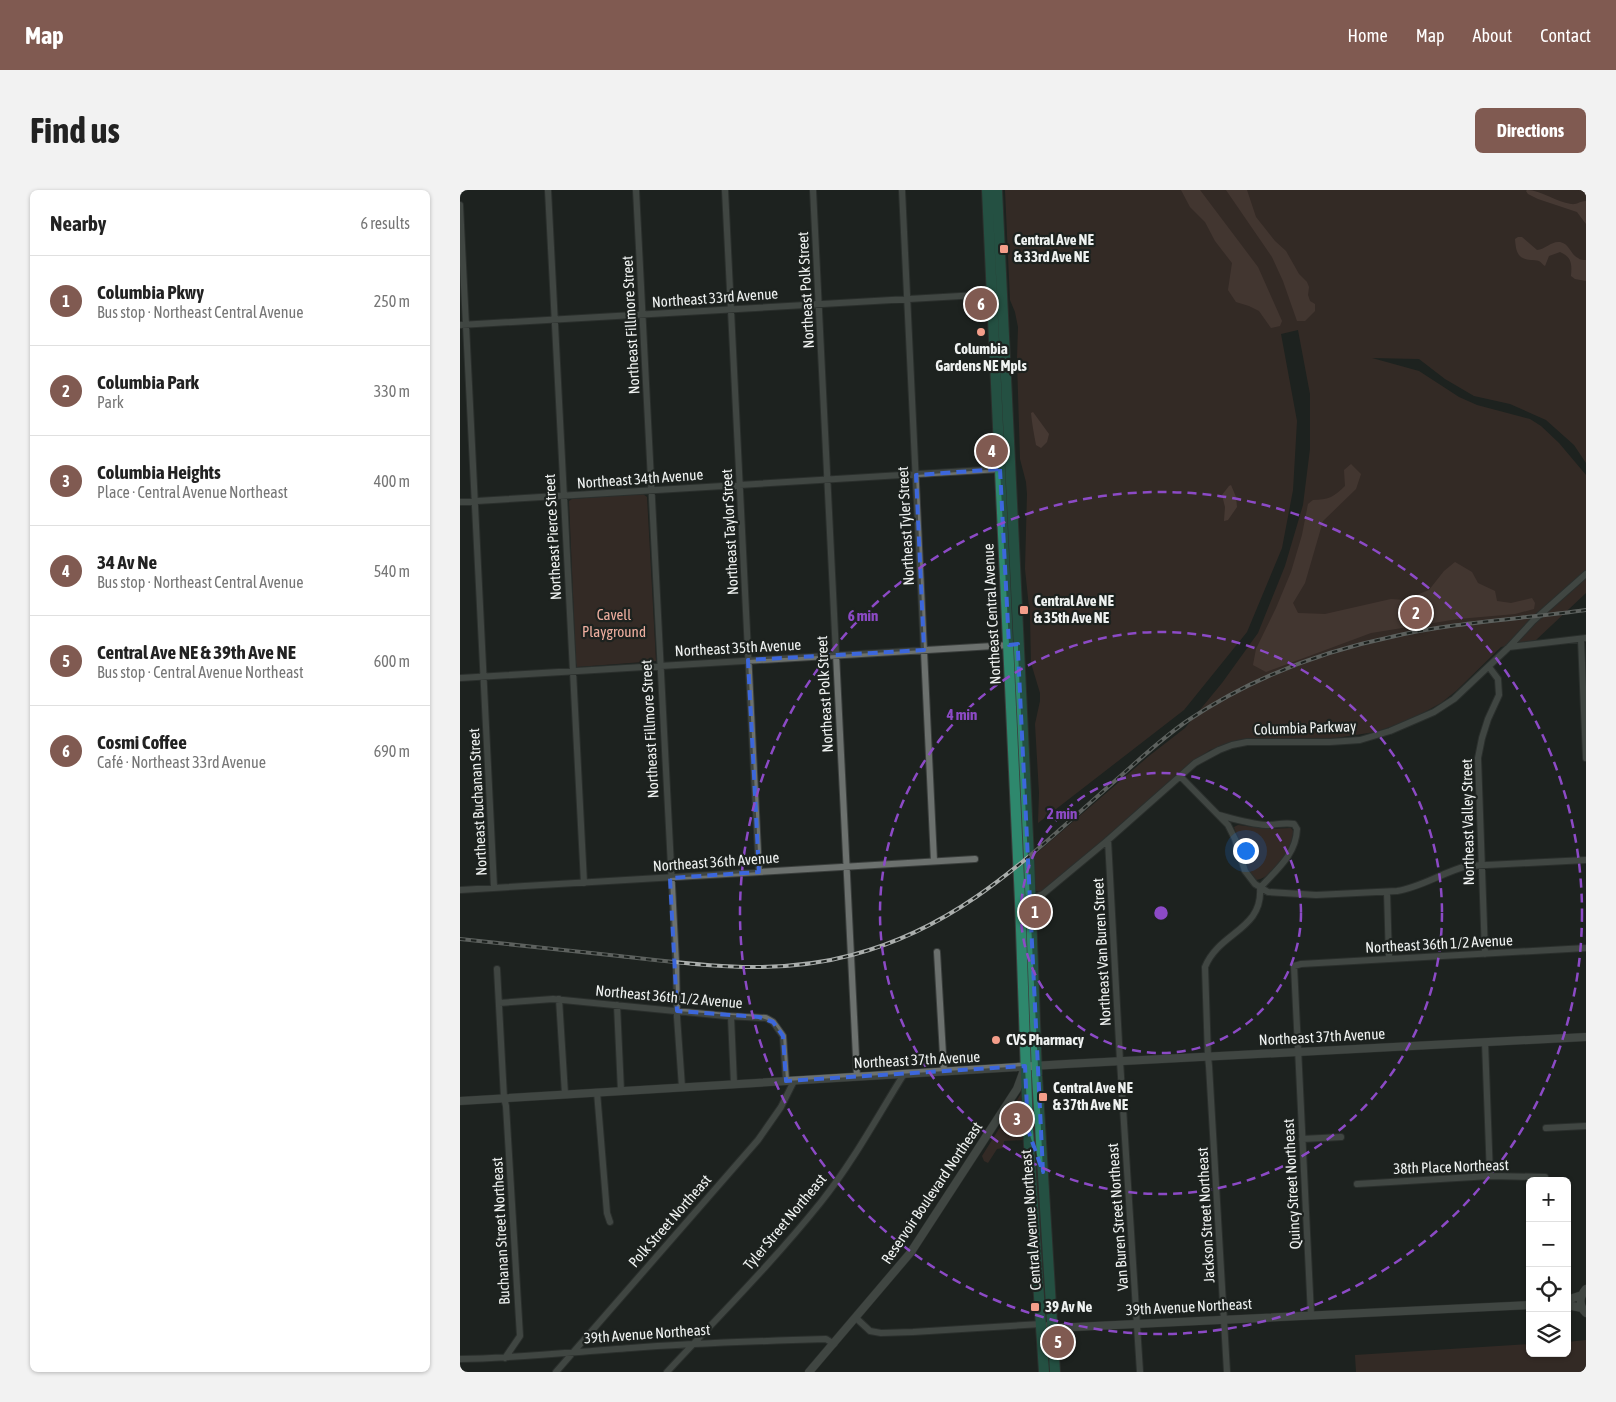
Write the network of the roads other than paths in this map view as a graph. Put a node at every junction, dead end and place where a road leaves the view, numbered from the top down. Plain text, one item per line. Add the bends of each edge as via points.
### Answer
1 (548, 190) edge
2 (636, 190) edge
3 (725, 190) edge
4 (813, 190) edge
5 (902, 190) edge
6 (987, 190) edge
7 (997, 190) edge
8 (460, 205) edge
9 (997, 294) junction
10 (908, 299) junction
11 (819, 304) junction
12 (731, 309) junction
13 (643, 315) junction
14 (555, 320) junction
15 (463, 325) edge
16 (1000, 469) junction
17 (916, 475) junction
18 (828, 480) junction
19 (740, 485) junction
20 (651, 491) junction
21 (564, 496) junction
22 (460, 502) edge
23 (475, 502) junction
24 (1586, 574) edge
25 (1583, 638) edge
26 (1013, 645) junction
27 (1509, 647) junction
28 (924, 650) junction
29 (836, 655) junction
30 (748, 660) junction
31 (660, 666) junction
32 (1488, 667) junction
33 (572, 671) junction
34 (484, 676) junction
35 (460, 678) edge
36 (1586, 758) edge
37 (1180, 776) junction
38 (1219, 815) junction
39 (1108, 840) junction
40 (974, 859) dead end
41 (1586, 860) edge
42 (934, 862) junction
43 (846, 866) junction
44 (1481, 866) junction
45 (759, 872) junction
46 (670, 878) junction
47 (584, 883) junction
48 (494, 887) junction
49 (1260, 888) junction
50 (460, 890) edge
51 (1387, 892) junction
52 (1025, 901) junction
53 (1586, 948) edge
54 (937, 952) dead end
55 (1485, 954) junction
56 (1390, 959) junction
57 (1294, 966) joint
58 (497, 969) dead end
59 (559, 999) junction
60 (499, 1003) junction
61 (617, 1005) junction
62 (677, 1011) junction
63 (731, 1017) junction
64 (1586, 1037) edge
65 (1485, 1042) junction
66 (1298, 1052) junction
67 (1208, 1057) junction
68 (1120, 1061) junction
69 (1036, 1066) junction
70 (1025, 1067) junction
71 (944, 1072) junction
72 (904, 1074) junction
73 (857, 1077) junction
74 (790, 1081) junction
75 (734, 1084) junction
76 (682, 1087) junction
77 (621, 1091) junction
78 (596, 1092) junction
79 (565, 1094) junction
80 (504, 1098) junction
81 (460, 1100) edge
82 (1586, 1126) edge
83 (1546, 1128) dead end
84 (1028, 1130) junction
85 (1341, 1137) dead end
86 (1302, 1139) junction
87 (1030, 1169) junction
88 (1043, 1172) junction
89 (1490, 1176) junction
90 (1546, 1177) dead end
91 (1357, 1184) dead end
92 (1045, 1207) junction
93 (610, 1222) dead end
94 (1584, 1292) edge
95 (1571, 1298) edge
96 (1526, 1305) edge
97 (1571, 1307) edge
98 (1584, 1310) edge
99 (1311, 1314) junction
100 (856, 1318) junction
101 (1224, 1319) junction
102 (1041, 1324) junction
103 (1138, 1324) junction
104 (1053, 1328) junction
105 (692, 1344) junction
106 (834, 1344) junction
107 (574, 1352) junction
108 (505, 1358) junction
109 (460, 1359) edge
110 (556, 1372) edge
111 (667, 1372) edge
112 (809, 1372) edge
113 (1044, 1372) edge
114 (1055, 1372) edge
115 (1140, 1372) edge
116 (1227, 1372) edge

1 - 14 street, Northeast Pierce Street
2 - 13 street, Northeast Fillmore Street
3 - 12 street, Northeast Taylor Street
4 - 11 street, Northeast Polk Street
5 - 10 street, Northeast Tyler Street
6 - 9 main road, Northeast Central Avenue
7 - 9 main road, Northeast Central Avenue
8 - 15 street, Northeast Buchanan Street
9 - 10 street, Northeast 33rd Avenue
9 - 16 main road, Northeast Central Avenue
9 - 26 main road, Northeast Central Avenue
10 - 11 street, Northeast 33rd Avenue
10 - 17 street, Northeast Tyler Street
11 - 12 street, Northeast 33rd Avenue
11 - 18 street, Northeast Polk Street
12 - 13 street, Northeast 33rd Avenue
12 - 19 street, Northeast Taylor Street
13 - 14 street, Northeast 33rd Avenue
13 - 20 street, Northeast Fillmore Street
14 - 15 street, Northeast 33rd Avenue
14 - 21 street, Northeast Pierce Street
15 - 23 street, Northeast Buchanan Street
16 - 17 street, Northeast 34th Avenue
16 - 26 main road, Northeast Central Avenue
17 - 18 street, Northeast 34th Avenue
17 - 28 street, Northeast Tyler Street
18 - 19 street, Northeast 34th Avenue
18 - 29 street, Northeast Polk Street
19 - 20 street, Northeast 34th Avenue
19 - 30 street, Northeast Taylor Street
20 - 21 street, Northeast 34th Avenue
20 - 31 street, Northeast Fillmore Street
21 - 23 street, Northeast 34th Avenue
21 - 33 street, Northeast Pierce Street
22 - 23 street, Northeast 34th Avenue
23 - 34 street, Northeast Buchanan Street
24 - 27 street, Columbia Parkway
25 - 27 street
25 - 36 street
26 - 28 street, Northeast 35th Avenue
26 - 52 main road, Northeast Central Avenue
27 - 32 street, Columbia Parkway
28 - 29 street, Northeast 35th Avenue
28 - 42 street, Northeast Tyler Street
29 - 30 street, Northeast 35th Avenue
29 - 43 street, Northeast Polk Street
30 - 31 street, Northeast 35th Avenue
30 - 45 street, Northeast Taylor Street
31 - 33 street, Northeast 35th Avenue
31 - 46 street, Northeast Fillmore Street
32 - 37 street, Columbia Parkway via 1454,699 1434,712 1390,731 1346,742 1264,741 1232,745 1206,757
32 - 44 street, Northeast Valley Street via 1500,687 1478,758
33 - 34 street, Northeast 35th Avenue
33 - 47 street, Northeast Pierce Street
34 - 35 street, Northeast 35th Avenue
34 - 48 street, Northeast Buchanan Street
37 - 38 street
37 - 39 street, Columbia Parkway
38 - 49 street via 1236,839 1245,871
38 - 49 street via 1249,823 1294,824 1297,829 1296,842 1290,853
39 - 52 street, Columbia Parkway via 1043,894
39 - 68 street, Northeast Van Buren Street
40 - 42 street, Northeast 36th Avenue
41 - 44 street
42 - 43 street, Northeast 36th Avenue
43 - 45 street, Northeast 36th Avenue
43 - 73 street, Northeast Polk Street
44 - 51 street via 1467,866 1408,889
44 - 55 street, Northeast Valley Street
45 - 46 street, Northeast 36th Avenue
46 - 47 street, Northeast 36th Avenue
46 - 62 street, Northeast Fillmore Street
47 - 48 street, Northeast 36th Avenue
48 - 50 street, Northeast 36th Avenue
49 - 51 street via 1270,893 1316,895
49 - 67 street, Jackson Street Northeast via 1255,913 1215,950 1205,967
51 - 56 street
52 - 69 main road, Northeast Central Avenue
52 - 70 main road, Northeast Central Avenue
53 - 55 street, Northeast 36th 1/2 Avenue
54 - 71 street
55 - 56 street, Northeast 36th 1/2 Avenue
56 - 57 street, Northeast 36th 1/2 Avenue
57 - 66 street, Quincy Street Northeast
58 - 60 street
59 - 60 street, Northeast 36th 1/2 Avenue
59 - 61 street, Northeast 36th 1/2 Avenue
59 - 79 street
60 - 80 street
61 - 62 street, Northeast 36th 1/2 Avenue
61 - 77 street
62 - 63 street, Northeast 36th 1/2 Avenue
62 - 76 street, Northeast Fillmore Street
63 - 74 street, Northeast 36th 1/2 Avenue via 759,1017 773,1022 783,1036
63 - 75 street
64 - 65 street, Northeast 37th Avenue
65 - 66 street, Northeast 37th Avenue
65 - 89 street
66 - 67 street, Northeast 37th Avenue
66 - 86 street, Quincy Street Northeast
67 - 68 street, Northeast 37th Avenue
67 - 101 street, Jackson Street Northeast
68 - 69 street, Northeast 37th Avenue
68 - 103 street, Van Buren Street Northeast
69 - 70 street, Northeast 37th Avenue
69 - 88 main road, Central Avenue Northeast
70 - 71 street, Northeast 37th Avenue
70 - 84 main road, Central Avenue Northeast
70 - 100 street, Reservoir Boulevard Northeast via 1017,1089 912,1252
71 - 72 street, Northeast 37th Avenue
72 - 73 street, Northeast 37th Avenue
72 - 105 street, Tyler Street Northeast via 822,1201
73 - 74 street, Northeast 37th Avenue
74 - 75 street, Northeast 37th Avenue
74 - 107 street, Polk Street Northeast via 781,1107 758,1140
75 - 76 street, Northeast 37th Avenue
76 - 77 street, Northeast 37th Avenue
77 - 78 street, Northeast 37th Avenue
78 - 79 street, Northeast 37th Avenue
78 - 93 street
79 - 80 street, Northeast 37th Avenue
80 - 81 street, Northeast 37th Avenue
80 - 108 street, Buchanan Street Northeast via 520,1336
82 - 83 street
84 - 87 main road, Central Avenue Northeast
84 - 88 main road via 1037,1164
85 - 86 street
86 - 99 street, Quincy Street Northeast
87 - 92 main road via 1037,1173
87 - 102 main road, Central Avenue Northeast
88 - 92 main road, Central Avenue Northeast
89 - 90 street, 38th Place Northeast
89 - 91 street, 38th Place Northeast
92 - 104 main road, Central Avenue Northeast
94 - 95 street
94 - 98 street
96 - 99 street, 39th Avenue Northeast
97 - 98 street
99 - 101 street, 39th Avenue Northeast
100 - 102 street, 39th Avenue Northeast via 870,1331 881,1333
100 - 106 street, Reservoir Boulevard Northeast
101 - 103 street, 39th Avenue Northeast
101 - 116 street, Jackson Street Northeast
102 - 104 street, 39th Avenue Northeast
102 - 113 main road, Central Avenue Northeast
103 - 104 street, 39th Avenue Northeast
103 - 115 street, Van Buren Street Northeast
104 - 114 main road, Central Avenue Northeast
105 - 106 street, 39th Avenue Northeast via 826,1339
105 - 107 street, 39th Avenue Northeast
105 - 111 street, Tyler Street Northeast
106 - 112 street, Reservoir Boulevard Northeast
107 - 108 street, 39th Avenue Northeast
107 - 110 street, Polk Street Northeast
108 - 109 street, 39th Avenue Northeast

